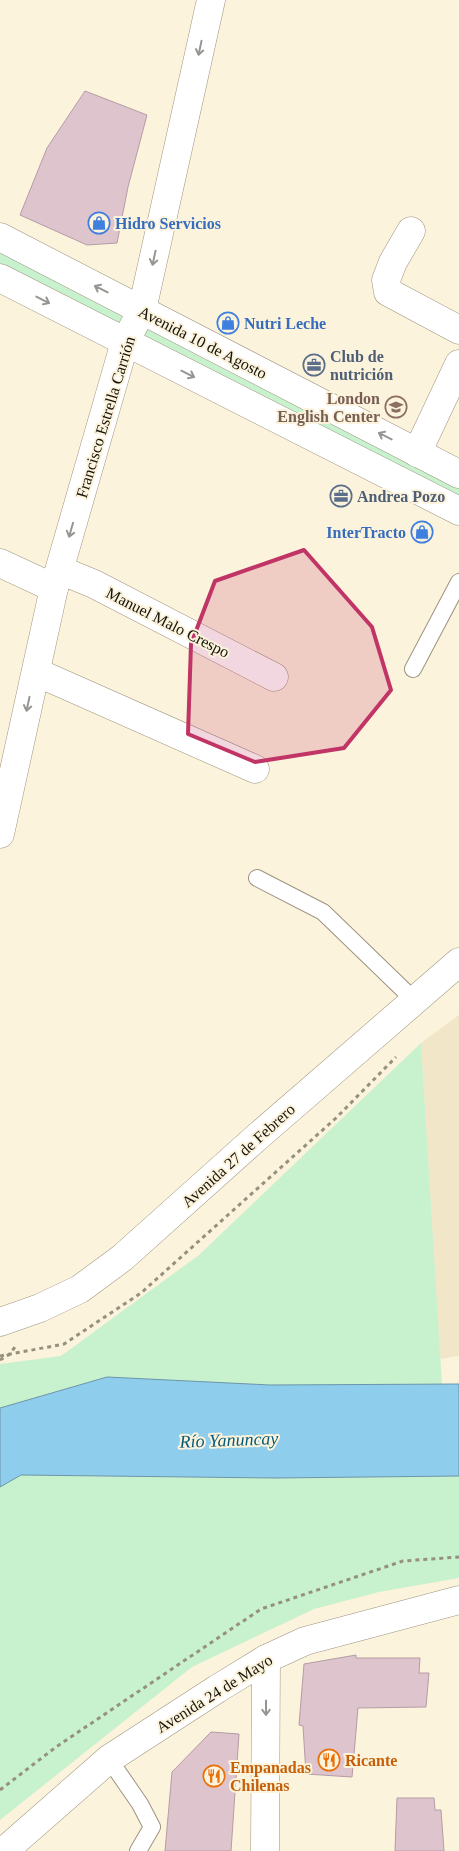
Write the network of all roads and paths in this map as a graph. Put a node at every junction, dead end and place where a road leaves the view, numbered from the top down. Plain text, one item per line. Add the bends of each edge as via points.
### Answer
1 (211, 0) edge
2 (411, 231) dead end
3 (0, 237) edge
4 (0, 278) edge
5 (142, 310) junction
6 (459, 330) edge
7 (125, 342) junction
8 (459, 364) edge
9 (417, 453) junction
10 (459, 474) edge
11 (459, 511) edge
12 (0, 564) edge
13 (57, 579) junction
14 (459, 582) edge
15 (414, 669) dead end
16 (36, 672) junction
17 (274, 676) dead end
18 (256, 769) dead end
19 (0, 834) edge
20 (256, 878) dead end
21 (459, 962) edge
22 (414, 1000) junction
23 (402, 1050) dead end
24 (0, 1322) edge
25 (0, 1356) edge
26 (459, 1557) edge
27 (459, 1600) edge
28 (266, 1659) junction
29 (109, 1760) junction
30 (0, 1790) edge
31 (4, 1851) edge
32 (138, 1851) edge
33 (265, 1851) edge

1 -> 5 street, Francisco Estrella Carrión
2 - 6 street via 386,280 388,292
5 -> 3 street, Avenida 10 de Agosto
4 -> 7 street
5 - 7 street, Francisco Estrella Carrión
9 -> 5 street, Avenida 10 de Agosto
7 -> 11 street
7 -> 13 street, Francisco Estrella Carrión
8 - 9 street
9 - 10 street, Avenida 10 de Agosto
12 - 13 street, Manuel Malo Crespo
13 - 16 street, Francisco Estrella Carrión
13 - 17 street, Manuel Malo Crespo via 94,584
14 - 15 lane
16 - 18 street
16 -> 19 street, Francisco Estrella Carrión
20 - 22 lane via 323,912
21 - 22 street, Avenida 27 de Febrero
22 - 24 street, Avenida 27 de Febrero via 122,1258 80,1289
23 - 25 path via 336,1118 141,1293 64,1344
26 - 30 path via 403,1561 261,1609 56,1747
27 - 28 street, Avenida 24 de Mayo via 305,1641
28 - 29 street, Avenida 24 de Mayo
28 -> 33 street
29 - 31 street, Avenida 24 de Mayo
29 - 32 lane via 140,1804 152,1828

